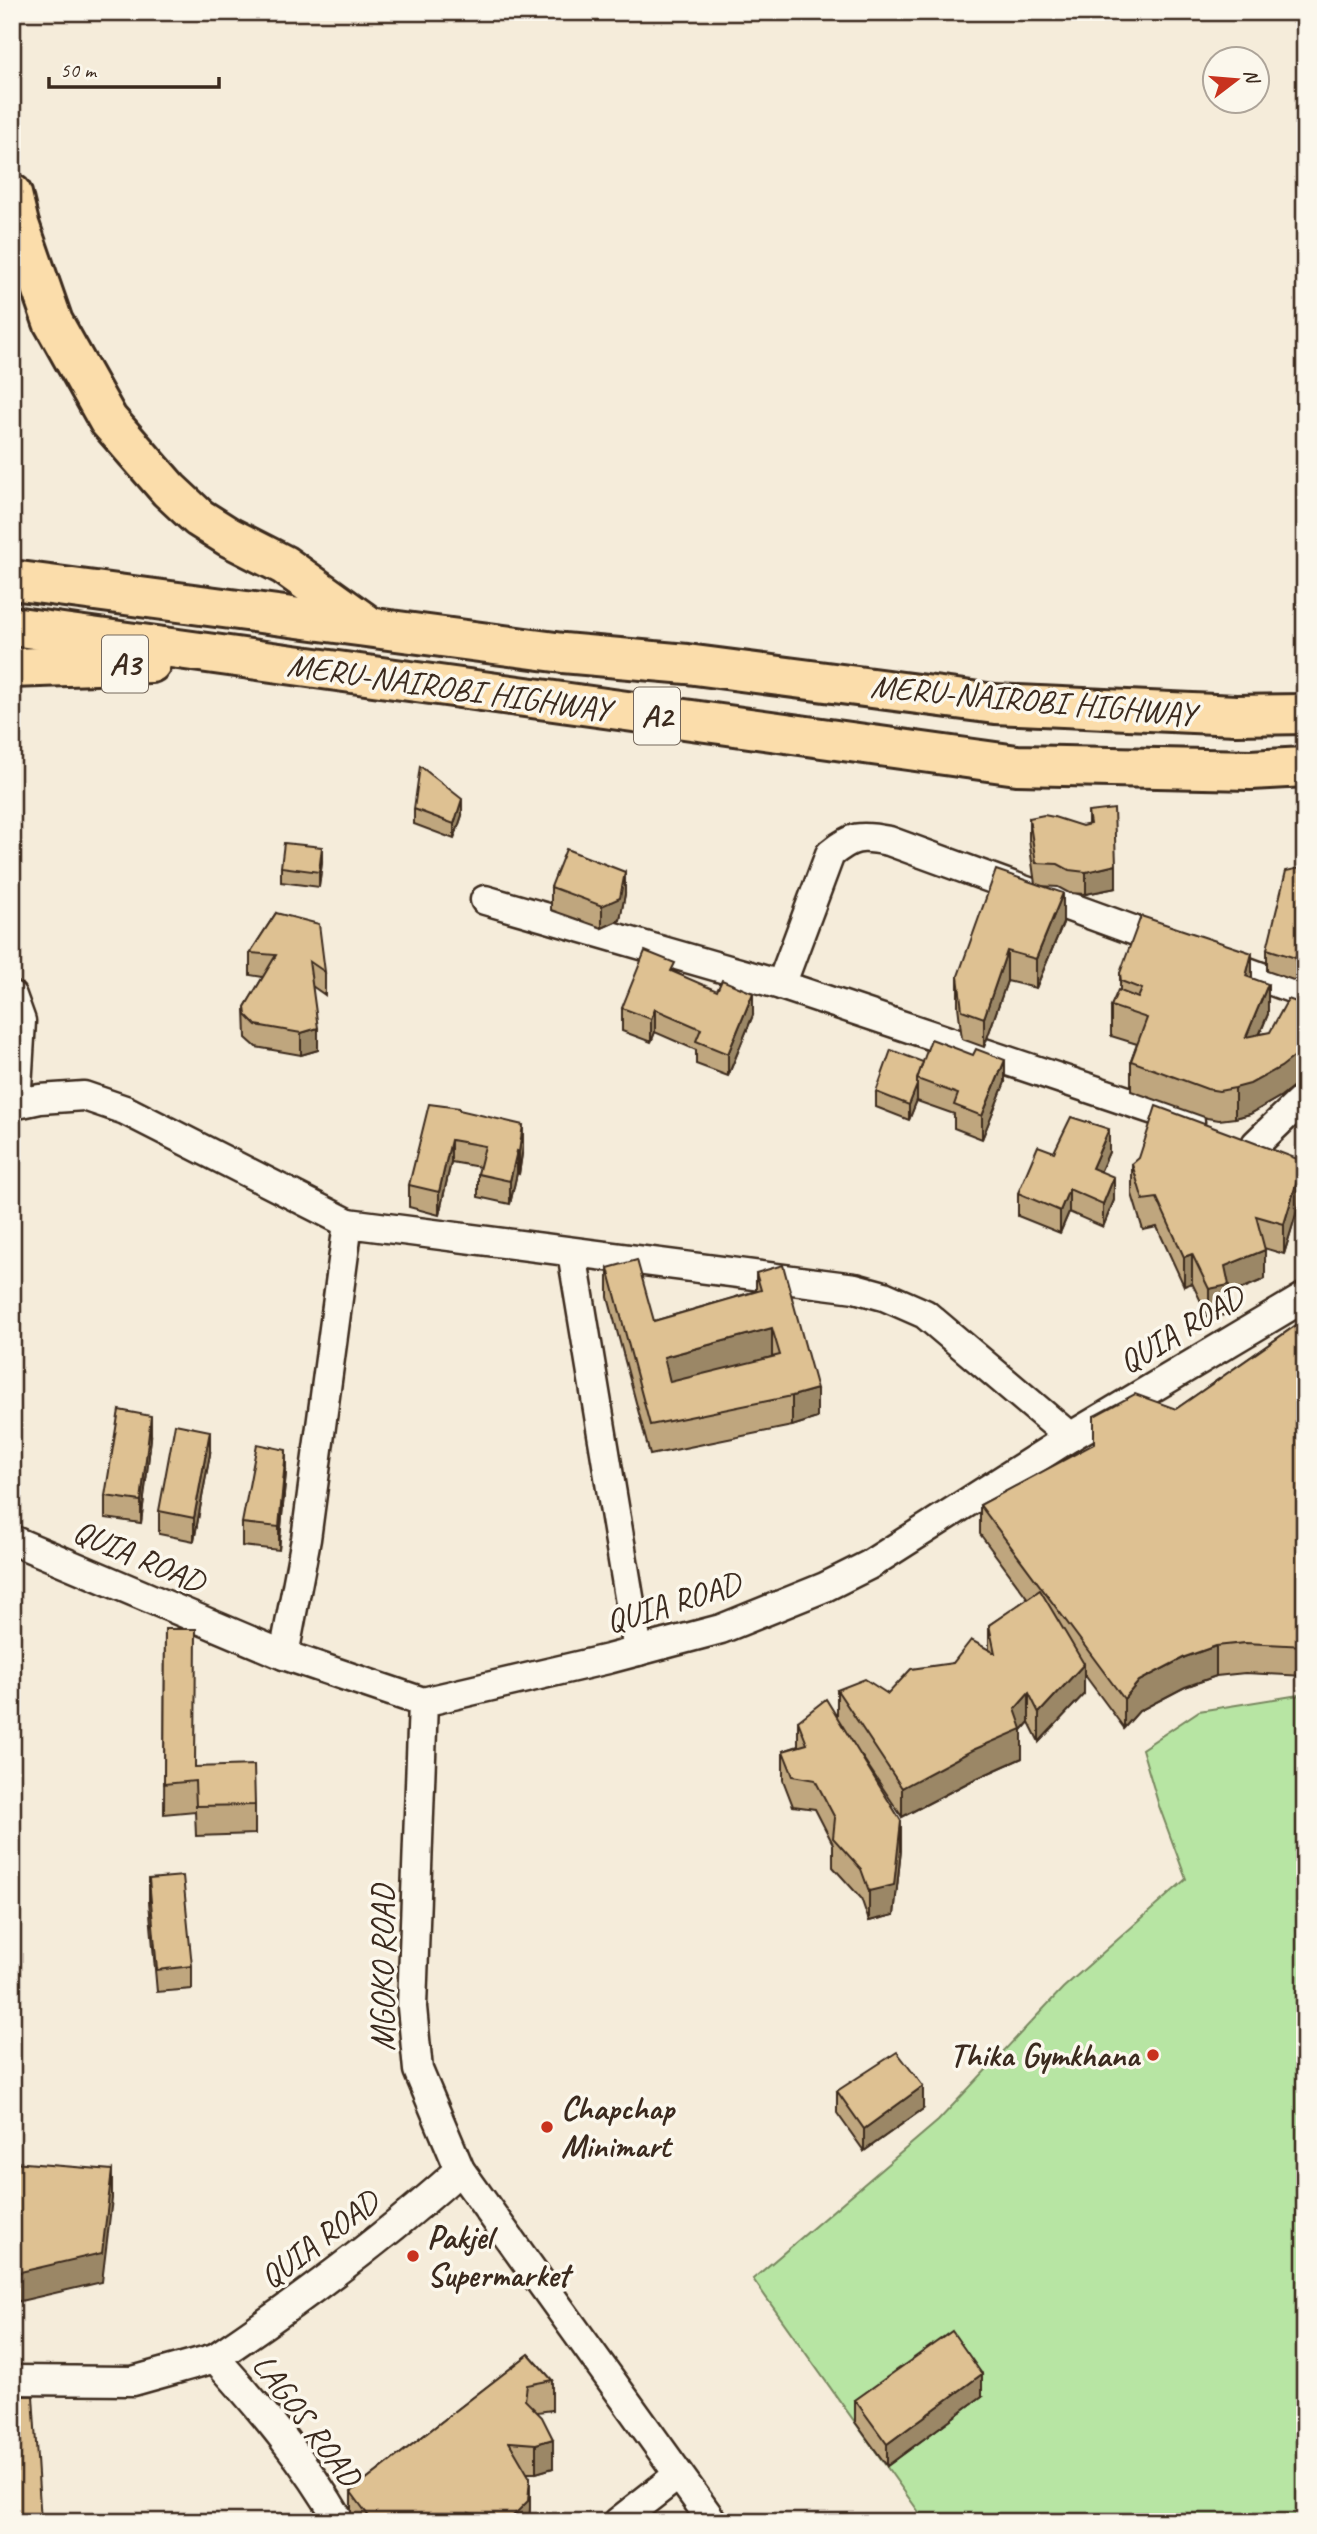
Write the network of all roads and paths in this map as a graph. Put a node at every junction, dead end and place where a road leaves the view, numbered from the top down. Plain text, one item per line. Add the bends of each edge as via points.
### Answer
1 (12, 194) edge
2 (12, 580) edge
3 (12, 626) edge
4 (372, 628) junction
5 (237, 658) junction
6 (12, 668) edge
7 (1305, 714) edge
8 (1305, 767) edge
9 (485, 900) dead end
10 (780, 985) junction
11 (1305, 993) edge
12 (12, 996) edge
13 (1305, 1097) edge
14 (14, 1104) edge
15 (348, 1223) junction
16 (572, 1253) junction
17 (1305, 1297) edge
18 (1070, 1437) junction
19 (12, 1540) edge
20 (638, 1651) junction
21 (284, 1655) junction
22 (423, 1702) junction
23 (460, 2170) junction
24 (215, 2358) junction
25 (12, 2380) edge
26 (678, 2475) junction
27 (340, 2522) edge
28 (618, 2522) edge
29 (713, 2522) edge

1 - 4 highway via 53,322 108,420 199,518 284,565
2 - 4 highway, MERU-NAIROBI HIGHWAY / A2
3 - 5 highway, MERU-NAIROBI HIGHWAY / A2
4 - 7 highway, MERU-NAIROBI HIGHWAY / A2 via 995,704
5 - 6 highway, A3
5 - 8 highway, MERU-NAIROBI HIGHWAY / A2 via 1017,765
9 - 10 street
10 - 11 street via 830,854 847,840 869,837
10 - 13 street via 1268,1149
12 - 14 street via 21,1021
14 - 15 street via 84,1096 125,1110
15 - 16 street
15 - 21 street via 306,1539
16 - 18 street via 855,1288 884,1296 925,1314
16 - 20 street
17 - 18 street, QUIA ROAD
18 - 20 street, QUIA ROAD via 836,1582 721,1629
19 - 21 street, QUIA ROAD
20 - 22 street, QUIA ROAD
21 - 22 street, QUIA ROAD
22 - 23 street, MGOKO ROAD via 412,2007 418,2070
23 - 24 street, QUIA ROAD via 342,2269
23 - 26 street, MGOKO ROAD
24 - 25 street, LAGOS ROAD via 132,2381
24 - 27 street, LAGOS ROAD via 285,2439
26 - 28 street
26 - 29 street, MGOKO ROAD

